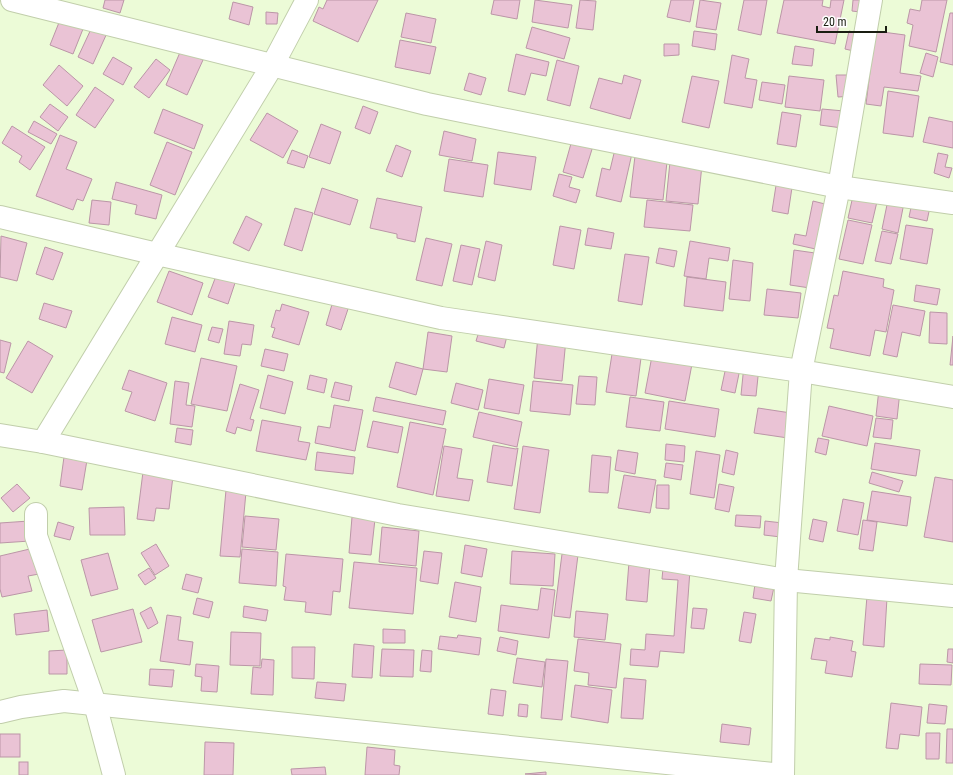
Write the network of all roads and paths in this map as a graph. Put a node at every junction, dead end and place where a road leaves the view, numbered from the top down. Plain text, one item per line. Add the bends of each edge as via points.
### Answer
1 (12, 0) edge
2 (306, 0) edge
3 (871, 0) edge
4 (272, 66) junction
5 (839, 187) junction
6 (953, 203) edge
7 (0, 217) edge
8 (156, 254) junction
9 (801, 371) junction
10 (953, 397) edge
11 (0, 435) edge
12 (42, 442) junction
13 (36, 514) dead end
14 (786, 580) junction
15 (953, 596) edge
16 (95, 704) junction
17 (0, 712) edge
18 (114, 775) edge
19 (783, 775) edge

1 - 4 street
2 - 4 street
3 - 5 street
4 - 5 street via 427,104
4 - 8 street
5 - 6 street
5 - 9 street
7 - 8 street
8 - 9 street via 441,318
8 - 12 street
9 - 10 street
9 - 14 street
11 - 12 street
12 - 14 street via 398,515
13 - 16 street via 36,536
14 - 15 street
14 - 19 street
16 - 17 street via 64,701
16 - 18 street
16 - 19 street

